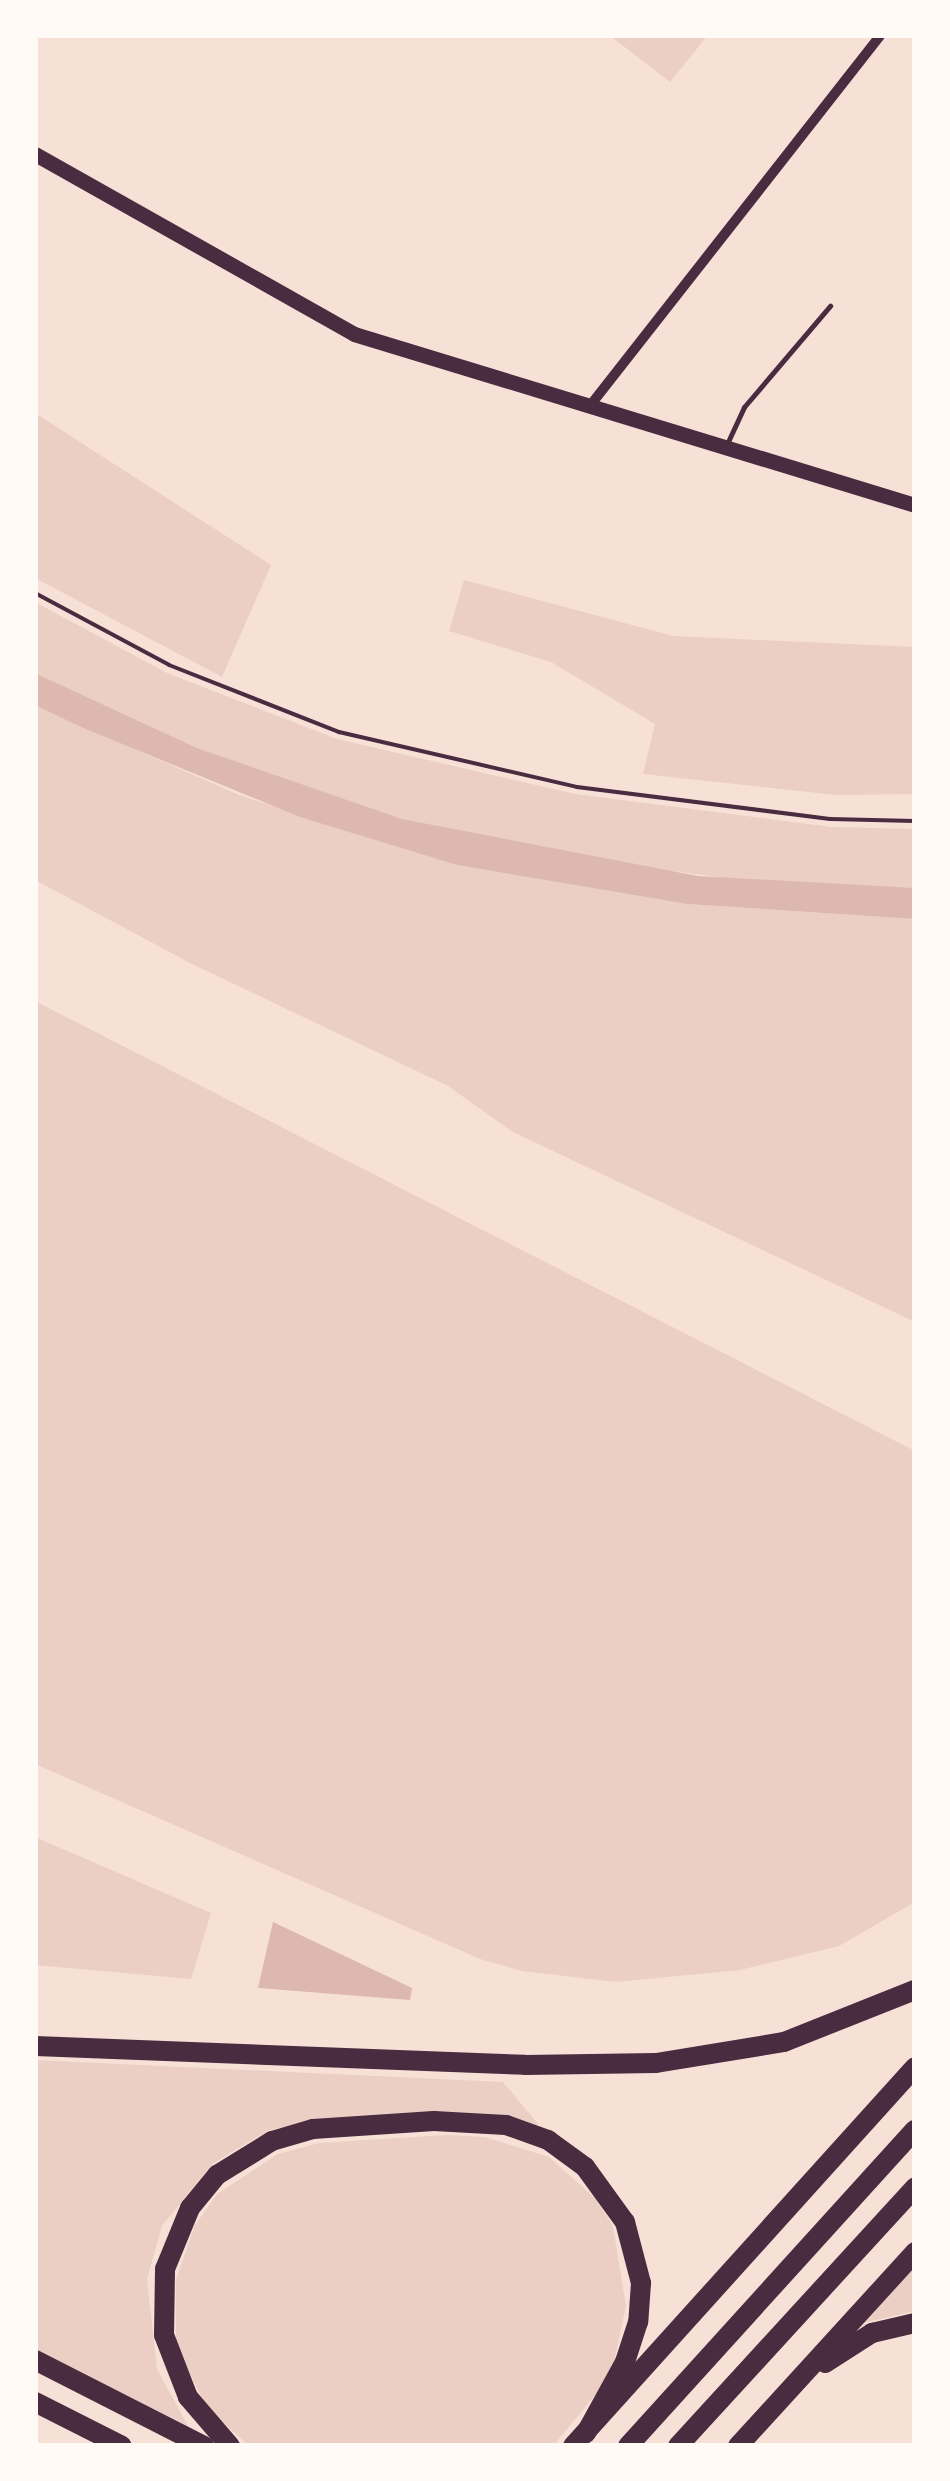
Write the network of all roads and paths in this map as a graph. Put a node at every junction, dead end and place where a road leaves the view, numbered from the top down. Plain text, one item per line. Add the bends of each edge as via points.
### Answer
1 (882, 35) edge
2 (35, 154) edge
3 (830, 306) dead end
4 (589, 408) junction
5 (725, 448) junction
6 (915, 505) edge
7 (35, 593) edge
8 (915, 822) edge
9 (915, 1990) edge
10 (35, 2046) edge
11 (915, 2067) edge
12 (915, 2130) edge
13 (915, 2187) edge
14 (915, 2252) edge
15 (915, 2323) edge
16 (35, 2360) edge
17 (782, 2399) junction
18 (35, 2402) edge
19 (580, 2439) edge
20 (122, 2446) edge
21 (204, 2446) edge
22 (230, 2446) edge
23 (628, 2446) edge
24 (678, 2446) edge
25 (738, 2446) edge

1 - 4 street
2 - 4 main road via 354,334
3 - 5 lane via 744,407
4 - 5 main road
5 - 6 main road
7 - 8 path via 169,665 339,732 595,790 830,819
9 - 10 highway via 784,2042 656,2063 524,2066
11 - 19 highway
12 - 23 highway
13 - 24 highway
14 - 17 highway
15 - 17 highway via 852,2344
16 - 21 highway
17 - 25 highway
18 - 20 highway
19 - 22 highway via 625,2362 638,2322 641,2283 624,2222 593,2175 548,2140 494,2123 434,2121 313,2130 272,2141 226,2168 190,2208 165,2269 164,2335 188,2397

